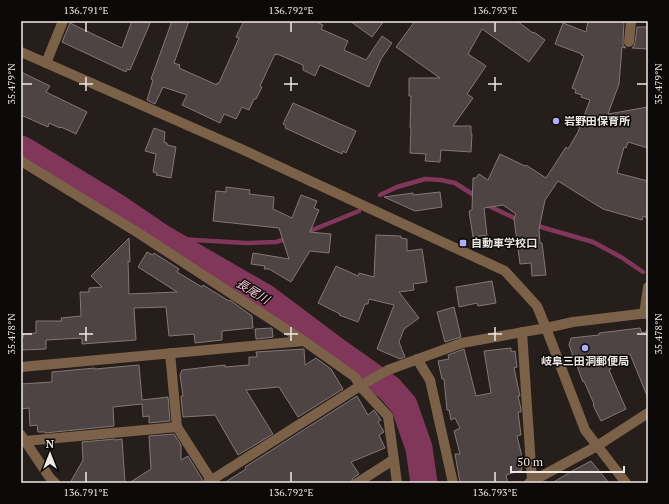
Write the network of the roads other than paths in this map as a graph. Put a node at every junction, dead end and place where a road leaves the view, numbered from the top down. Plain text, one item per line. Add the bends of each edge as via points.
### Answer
1 (63, 21) edge
2 (631, 21) edge
3 (629, 42) dead end
4 (21, 52) edge
5 (46, 63) junction
6 (21, 161) edge
7 (648, 287) edge
8 (646, 314) edge
9 (546, 328) junction
10 (522, 332) junction
11 (304, 341) junction
12 (170, 353) junction
13 (417, 359) junction
14 (21, 366) edge
15 (364, 384) junction
16 (648, 413) edge
17 (177, 427) junction
18 (23, 438) edge
19 (597, 446) junction
20 (393, 460) junction
21 (209, 482) edge
22 (530, 482) edge
23 (55, 483) edge
24 (356, 483) edge
25 (397, 483) edge
26 (453, 483) edge
27 (626, 483) edge

1 - 5 street
2 - 3 street
4 - 5 street
5 - 9 street via 240,148 505,271 537,306
6 - 11 street via 140,234
7 - 8 street
8 - 9 street via 573,322
9 - 10 street
9 - 19 street via 585,430
10 - 13 street via 462,343
10 - 22 street
11 - 12 street
11 - 15 street
12 - 14 street
12 - 17 street
13 - 15 street via 388,370
13 - 26 street via 430,380
15 - 20 street via 388,416
15 - 21 street
16 - 19 street
17 - 18 street
17 - 21 street
18 - 23 street
19 - 22 street
19 - 27 street
20 - 24 street
20 - 25 street

